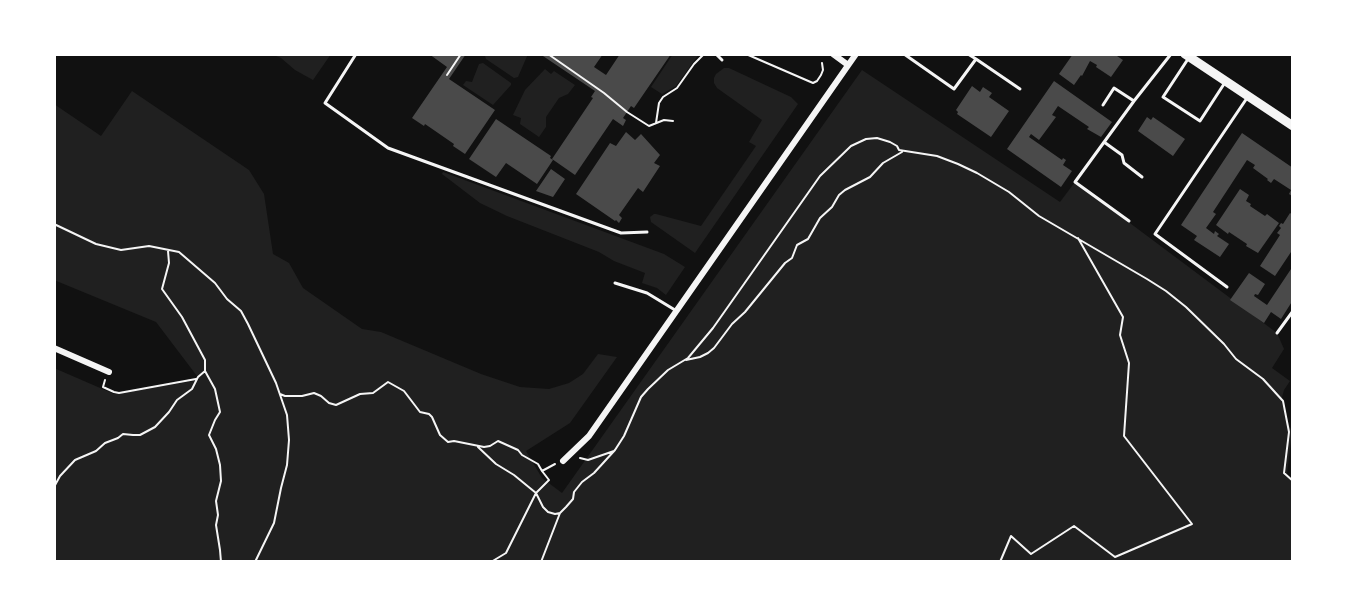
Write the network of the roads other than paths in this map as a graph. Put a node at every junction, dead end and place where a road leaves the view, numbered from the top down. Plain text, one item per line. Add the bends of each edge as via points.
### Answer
1 (356, 54) edge
2 (716, 54) edge
3 (833, 54) edge
4 (856, 54) edge
5 (904, 54) edge
6 (968, 54) edge
7 (1172, 54) edge
8 (1187, 56) edge
9 (976, 59) junction
10 (723, 60) dead end
11 (848, 65) junction
12 (1226, 82) junction
13 (1020, 89) dead end
14 (1248, 97) junction
15 (1134, 101) junction
16 (1103, 105) dead end
17 (1293, 126) edge
18 (1104, 142) junction
19 (1142, 177) dead end
20 (1129, 221) dead end
21 (647, 232) dead end
22 (615, 283) dead end
23 (1227, 286) dead end
24 (676, 311) junction
25 (1293, 311) edge
26 (1277, 333) dead end
27 (54, 348) edge
28 (109, 372) road end
29 (564, 460) road end

1 - 21 lane via 325,103 388,148 621,233
2 - 10 lane
3 - 11 street
4 - 11 street
5 - 9 lane via 954,89
6 - 9 lane
7 - 15 lane
8 - 12 main road
8 - 12 lane via 1163,97 1200,121
9 - 13 lane
11 - 24 street
12 - 14 main road
14 - 17 main road
14 - 23 lane via 1155,234
15 - 16 lane via 1114,88
15 - 18 lane
18 - 19 lane
18 - 20 lane via 1075,182
22 - 24 lane via 647,293
24 - 29 street via 589,436
25 - 26 lane
27 - 28 street

